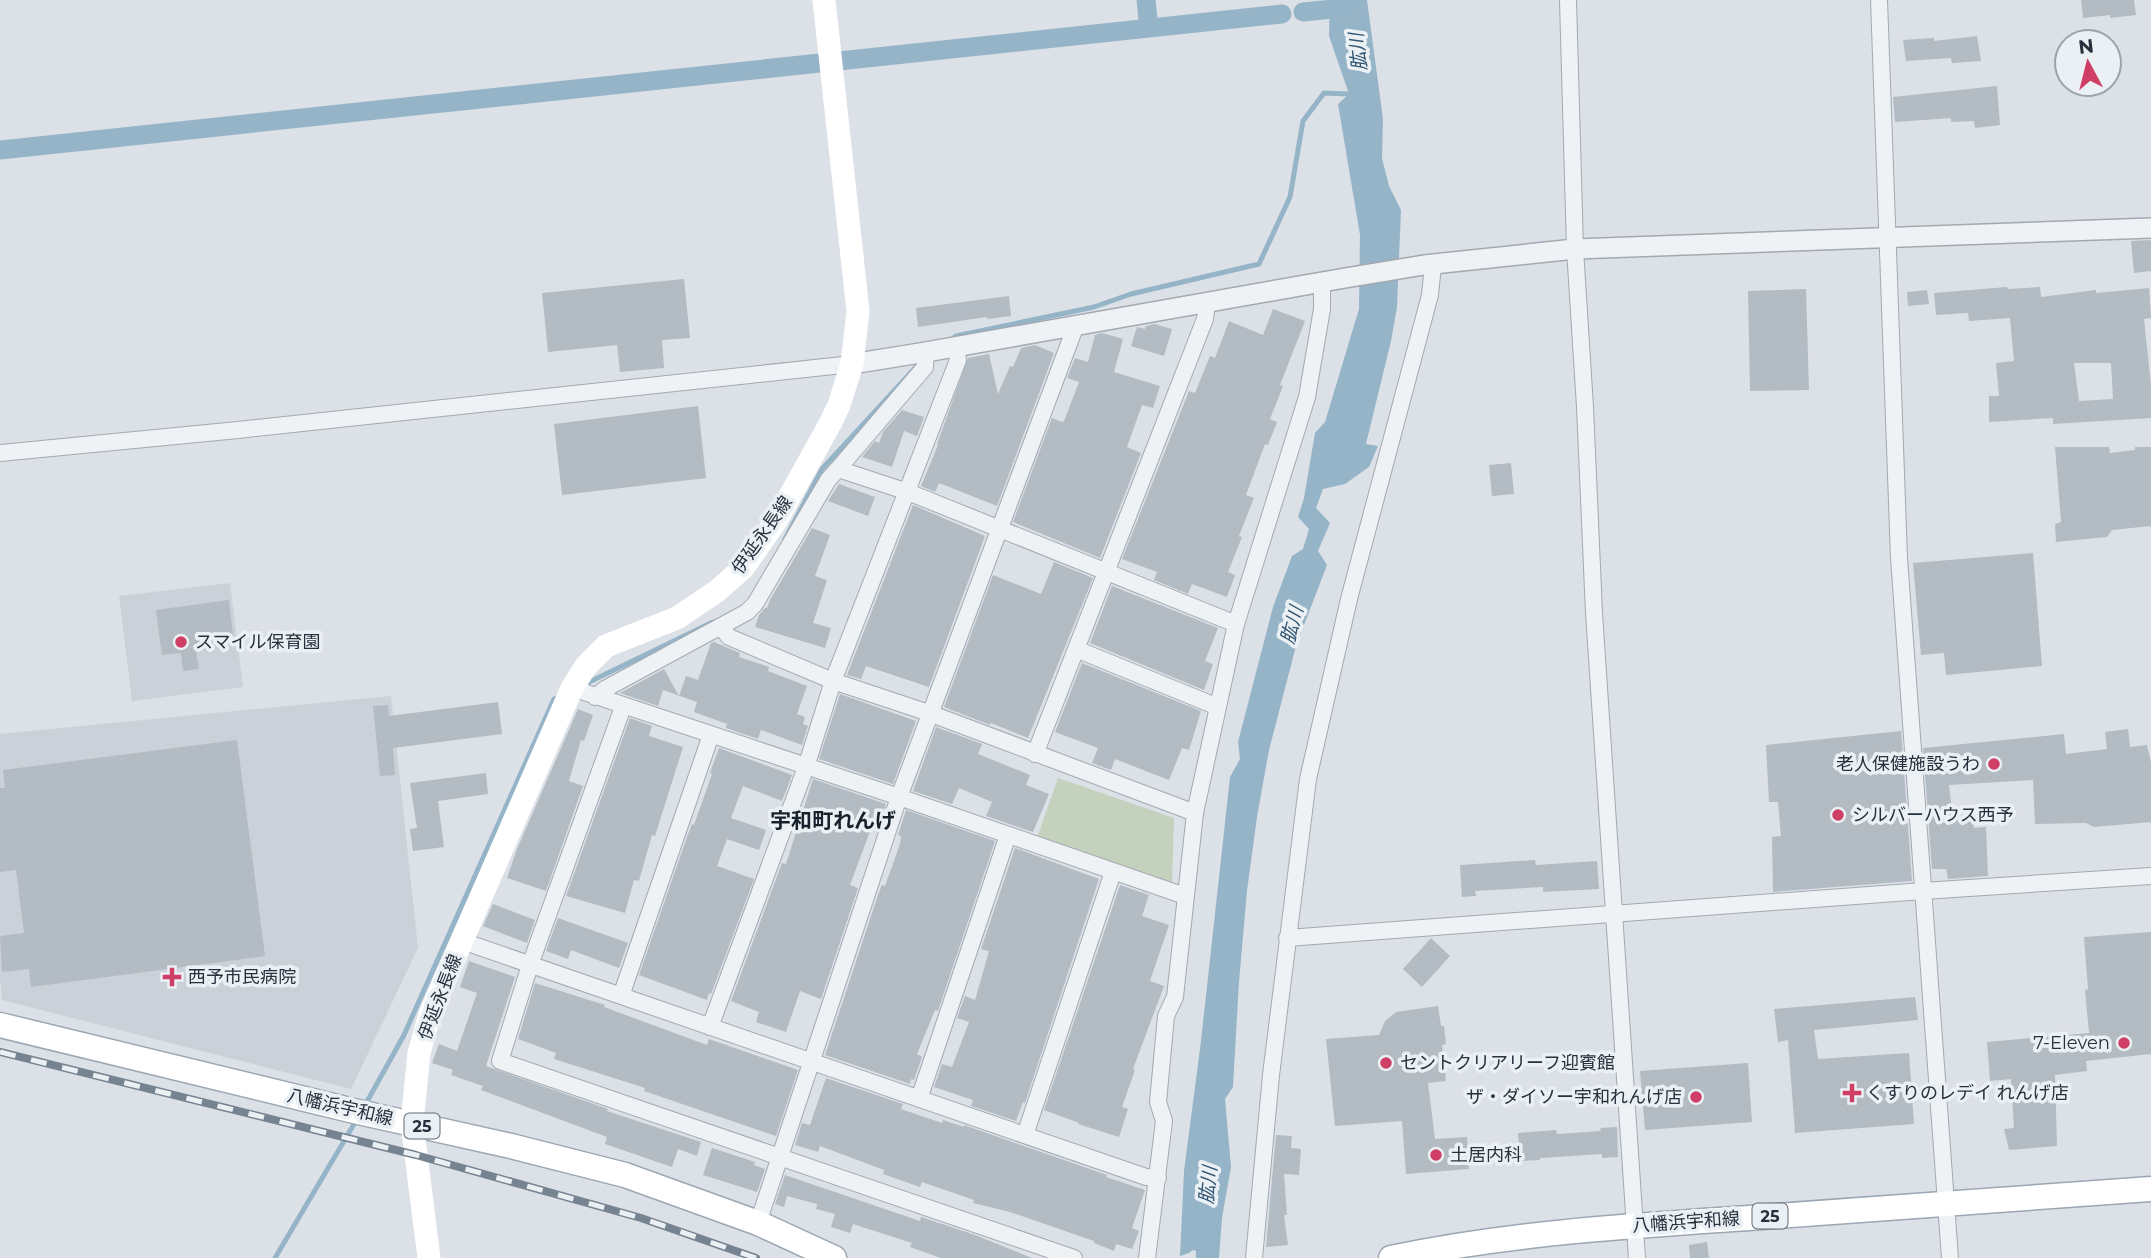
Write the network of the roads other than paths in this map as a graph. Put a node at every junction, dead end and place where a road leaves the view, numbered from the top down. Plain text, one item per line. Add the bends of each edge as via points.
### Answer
1 (824, 0) edge
2 (1568, 0) edge
3 (1880, 0) edge
4 (2151, 228) edge
5 (1887, 237) junction
6 (1575, 249) junction
7 (1428, 265) junction
8 (1322, 283) junction
9 (1207, 303) junction
10 (1076, 326) junction
11 (956, 347) junction
12 (926, 352) junction
13 (852, 364) junction
14 (0, 453) edge
15 (838, 469) junction
16 (908, 492) junction
17 (1000, 528) junction
18 (1107, 571) junction
19 (1236, 624) junction
20 (720, 627) junction
21 (1076, 649) junction
22 (833, 681) junction
23 (572, 688) junction
24 (595, 697) junction
25 (623, 707) junction
26 (1218, 707) junction
27 (929, 713) junction
28 (712, 735) junction
29 (1035, 754) junction
30 (806, 766) junction
31 (899, 797) junction
32 (1195, 813) junction
33 (1008, 835) junction
34 (1113, 872) junction
35 (2151, 876) edge
36 (1923, 891) junction
37 (1185, 896) junction
38 (1614, 914) junction
39 (1287, 938) junction
40 (461, 941) junction
41 (530, 965) junction
42 (621, 996) junction
43 (0, 1025) edge
44 (710, 1027) junction
45 (810, 1062) junction
46 (919, 1099) junction
47 (412, 1124) junction
48 (1025, 1135) junction
49 (779, 1157) junction
50 (1158, 1178) junction
51 (2151, 1189) edge
52 (1946, 1204) junction
53 (758, 1223) junction
54 (1634, 1226) junction
55 (429, 1258) edge
56 (834, 1258) edge
57 (1074, 1258) edge
58 (1147, 1258) edge
59 (1254, 1258) edge
60 (1391, 1258) edge
61 (1637, 1258) edge
62 (1950, 1258) edge

1 - 13 main road, 伊延永長線 via 858,311
2 - 6 street
3 - 5 street
4 - 5 street
5 - 6 street
5 - 36 street via 1899,558
6 - 7 street
6 - 38 street
7 - 8 street
7 - 39 street via 1430,295 1349,599 1308,779
8 - 9 street
8 - 19 street via 1307,397
9 - 10 street
9 - 18 street via 1205,319
10 - 11 street
10 - 17 street
11 - 12 street
11 - 16 street via 958,360
12 - 13 street
12 - 15 street via 925,367
13 - 14 street
13 - 23 main road, 伊延永長線 via 831,422 776,521 743,568 677,618 606,646
15 - 16 street
15 - 20 street via 755,604
16 - 17 street
16 - 22 street
17 - 18 street
17 - 27 street
18 - 19 street
18 - 21 street
19 - 26 street
20 - 22 street via 729,637
20 - 24 street
21 - 26 street
21 - 29 street
22 - 27 street
22 - 30 street
23 - 24 street
23 - 40 main road, 伊延永長線
24 - 25 street
25 - 28 street
25 - 41 street
26 - 32 street
27 - 29 street
27 - 31 street
28 - 30 street
28 - 42 street
29 - 32 street
30 - 31 street
30 - 44 street
31 - 33 street
31 - 45 street
32 - 37 street
33 - 34 street
33 - 46 street
34 - 37 street
34 - 48 street
35 - 36 street
36 - 38 street
36 - 52 street
37 - 50 street via 1175,997 1166,1016 1158,1102 1164,1121
38 - 39 street
38 - 54 street
39 - 59 street
40 - 41 street
40 - 47 main road, 伊延永長線 via 419,1053
41 - 42 street
41 - 49 street via 500,1061
42 - 44 street
43 - 47 main road, 八幡浜宇和線 / 25
44 - 45 street
45 - 46 street
45 - 49 street
46 - 48 street
47 - 53 main road, 八幡浜宇和線 / 25 via 625,1175
47 - 55 main road, 伊延永長線
48 - 50 street
49 - 53 street
49 - 57 street
50 - 58 street
51 - 52 main road, 八幡浜宇和線 / 25
52 - 54 main road, 八幡浜宇和線 / 25
52 - 62 street
53 - 56 main road, 八幡浜宇和線 / 25
54 - 60 main road, 八幡浜宇和線 / 25 via 1511,1237
54 - 61 street

